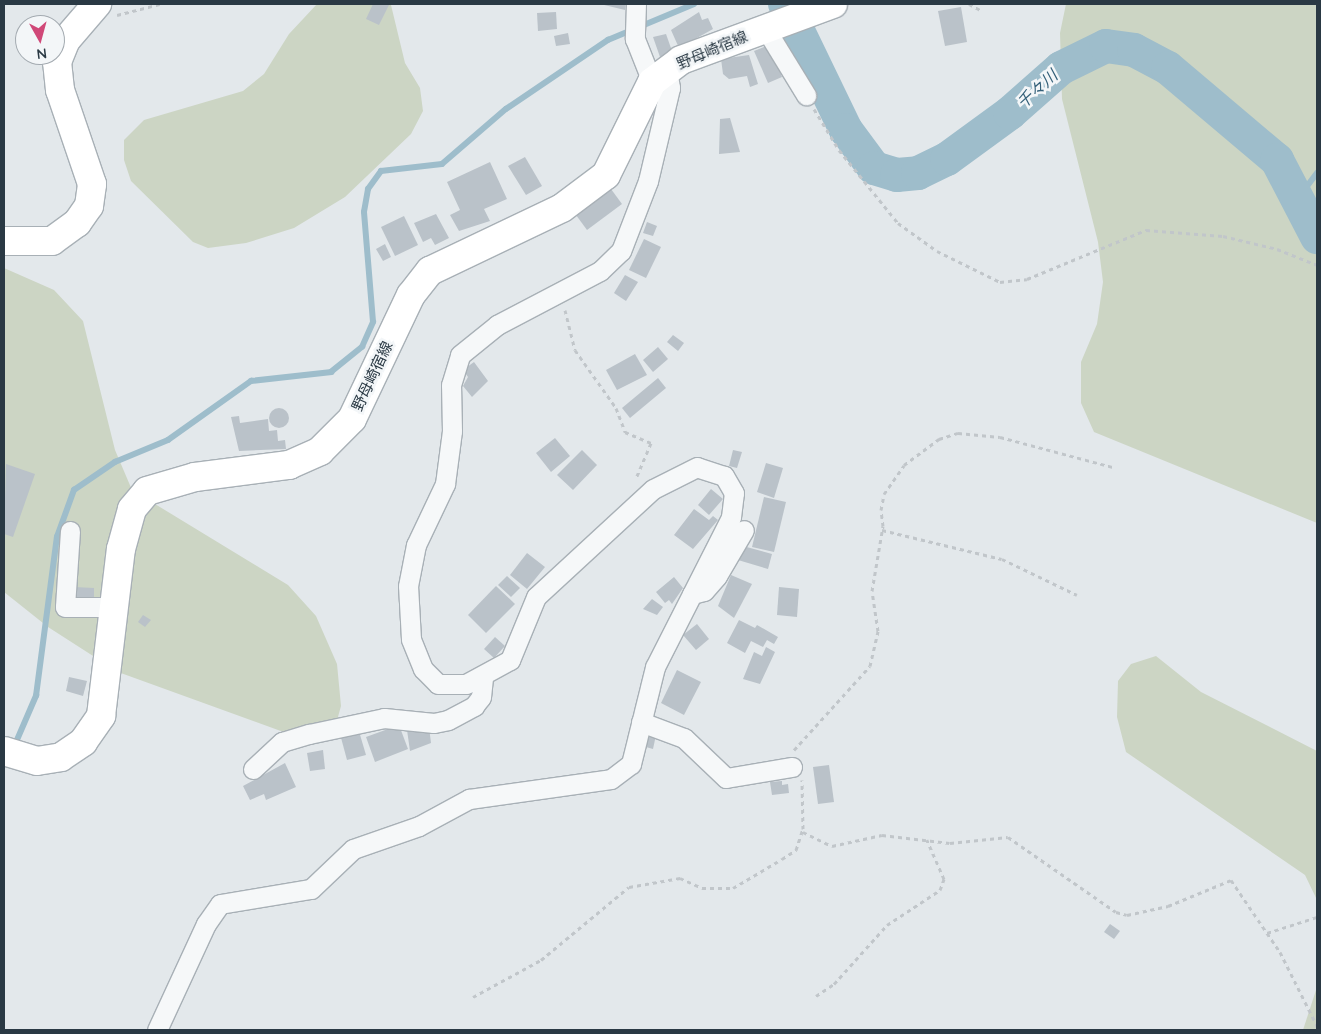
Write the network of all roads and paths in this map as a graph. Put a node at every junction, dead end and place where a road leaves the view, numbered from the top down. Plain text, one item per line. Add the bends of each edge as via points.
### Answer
1 (97, 4) edge
2 (833, 4) edge
3 (968, 4) edge
4 (982, 10) dead end
5 (636, 11) edge
6 (766, 28) junction
7 (659, 76) junction
8 (806, 95) joint
9 (4, 241) edge
10 (1317, 265) edge
11 (548, 297) junction
12 (1113, 467) dead end
13 (630, 511) junction
14 (744, 530) dead end
15 (882, 530) junction
16 (70, 531) dead end
17 (691, 594) junction
18 (1077, 595) dead end
19 (111, 607) junction
20 (483, 678) junction
21 (641, 722) junction
22 (10, 754) edge
23 (792, 767) junction
24 (253, 768) dead end
25 (802, 832) junction
26 (927, 840) junction
27 (1317, 917) edge
28 (1267, 933) junction
29 (816, 996) dead end
30 (473, 997) dead end
31 (1317, 1026) edge
32 (157, 1030) edge

1 - 9 main road via 66,40 57,62 60,90 92,184 89,206 77,223 52,240
2 - 6 main road, 野母崎宿線
3 - 4 path
5 - 7 street via 635,38
6 - 7 main road, 野母崎宿線
6 - 8 street
7 - 11 street via 670,88 648,181 626,242 600,271
7 - 19 main road, 野母崎宿線 via 606,175 562,208 440,264 423,278 398,318 372,383 336,438 289,465 194,477 147,491 132,509
8 - 10 path via 839,150 898,223 937,251 1000,282 1027,279 1146,230 1223,236 1277,249
11 - 13 path via 566,310 575,350 616,408 625,432 651,442 628,497
11 - 20 street via 497,325 460,355 451,385 452,431 445,484 410,564 411,639 422,669 438,684 450,687
12 - 15 path via 1000,437 958,433 940,439 904,465 884,494
13 - 17 street via 663,481 686,469 708,469 730,483 735,505 725,535
13 - 20 street via 536,597 510,660
14 - 17 street via 717,576 704,591
15 - 18 path via 1002,559
15 - 23 path via 874,563 872,591 878,631 870,666 796,747
16 - 19 street via 66,607
17 - 21 street via 655,667
19 - 22 main road, 野母崎宿線 via 105,705 93,731 61,757
20 - 24 street via 477,701 448,720 434,723 384,718 309,734 282,742
21 - 23 street via 684,738 726,778
21 - 32 street via 631,764 611,779 469,799 418,826 353,849 311,889 220,904 206,924
23 - 25 path via 806,788
25 - 26 path via 832,846 882,835
25 - 30 path via 796,850 733,888 702,888 680,878 629,888 540,960
26 - 28 path via 950,843 1008,836 1116,912 1127,915 1168,906 1231,880
26 - 29 path via 944,879 940,890 887,925 834,984
27 - 28 path
28 - 31 path

